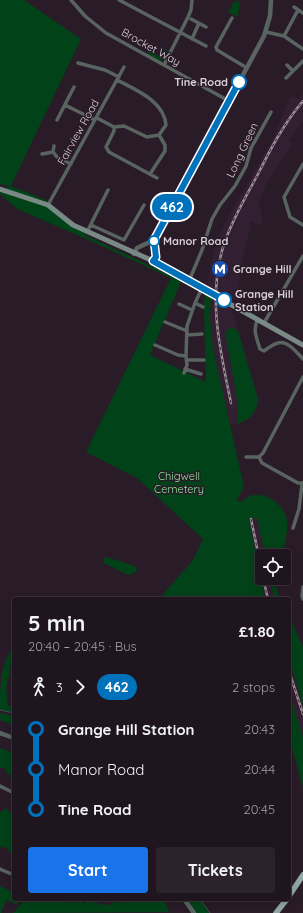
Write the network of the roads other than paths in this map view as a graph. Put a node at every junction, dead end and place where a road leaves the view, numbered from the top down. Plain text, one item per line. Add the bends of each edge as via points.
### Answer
1 (71, 0) edge
2 (119, 0) edge
3 (192, 0) edge
4 (271, 0) edge
5 (294, 7) dead end
6 (298, 10) junction
7 (303, 13) edge
8 (232, 18) dead end
9 (191, 19) dead end
10 (199, 23) junction
11 (206, 27) dead end
12 (266, 32) junction
13 (181, 33) junction
14 (284, 36) junction
15 (192, 39) junction
16 (206, 46) dead end
17 (303, 50) edge
18 (303, 61) edge
19 (78, 63) dead end
20 (164, 65) junction
21 (287, 66) dead end
22 (124, 67) dead end
23 (247, 68) junction
24 (293, 71) junction
25 (118, 78) junction
26 (286, 78) dead end
27 (74, 87) dead end
28 (229, 101) junction
29 (65, 105) junction
30 (271, 112) dead end
31 (96, 119) junction
32 (57, 120) dead end
33 (114, 127) junction
34 (159, 136) junction
35 (54, 146) dead end
36 (53, 152) junction
37 (42, 154) dead end
38 (71, 164) junction
39 (303, 164) edge
40 (150, 174) junction
41 (157, 178) dead end
42 (0, 189) edge
43 (108, 190) dead end
44 (144, 204) dead end
45 (48, 205) junction
46 (91, 225) junction
47 (303, 225) edge
48 (87, 232) junction
49 (154, 240) junction
50 (134, 254) junction
51 (303, 256) edge
52 (153, 261) junction
53 (189, 281) junction
54 (202, 288) junction
55 (195, 303) junction
56 (179, 304) dead end
57 (203, 307) dead end
58 (192, 310) junction
59 (258, 320) junction
60 (165, 322) dead end
61 (264, 323) junction
62 (187, 333) junction
63 (202, 334) dead end
64 (154, 345) dead end
65 (303, 345) edge
66 (186, 358) junction
67 (303, 359) edge
68 (204, 360) dead end
69 (201, 374) dead end
70 (303, 377) edge
71 (259, 456) junction
72 (246, 457) dead end
73 (303, 484) edge
74 (293, 528) dead end
75 (303, 587) edge
76 (302, 598) edge
77 (0, 733) edge
78 (12, 737) edge
79 (0, 786) edge
80 (12, 792) edge
81 (0, 869) edge
82 (12, 874) edge
83 (303, 875) edge
84 (291, 893) edge
85 (185, 901) edge
86 (285, 901) edge
87 (194, 913) edge
88 (276, 913) edge

1 - 20 street, Brocket Way via 85,16 106,33
2 - 13 street
3 - 13 street via 191,10
4 - 12 street
5 - 6 street
6 - 7 street
6 - 14 street
8 - 23 street via 216,47 218,52
9 - 10 street
10 - 11 street
10 - 15 street
12 - 14 street
12 - 23 street
13 - 15 street
13 - 20 street
14 - 17 street
15 - 16 street
18 - 24 street
19 - 25 street via 105,70
20 - 28 street, Brocket Way
21 - 24 street
22 - 25 street, Fairview Road
23 - 28 street
24 - 26 street
25 - 31 street, Fairview Road
25 - 34 street via 141,92 166,116 166,125
27 - 29 street
28 - 49 street
29 - 31 street
29 - 32 street
30 - 53 street, Long Green via 251,148 246,166 235,186 212,219
31 - 33 street
31 - 38 street, Fairview Road
33 - 34 street via 124,126 147,137
33 - 40 street via 106,147 109,152
34 - 40 street via 165,145 165,151
35 - 36 street
36 - 37 street
36 - 38 street
38 - 45 street, Fairview Road
39 - 47 street via 284,197 290,217
40 - 41 street
42 - 45 main road
43 - 46 street
44 - 46 street via 124,240
45 - 48 main road via 73,225
46 - 48 street
48 - 50 main road
49 - 50 street via 137,248
49 - 52 street via 156,257
50 - 52 main road
51 - 61 street
52 - 53 main road
53 - 54 main road
54 - 55 street
54 - 59 main road
55 - 57 street
55 - 58 street
56 - 58 street
58 - 62 street
59 - 61 main road
59 - 67 street via 254,329 260,349 264,351 282,343 295,350
60 - 62 street
61 - 65 main road
62 - 63 street
62 - 66 street
64 - 66 street
66 - 68 street
66 - 69 street via 184,371
70 - 71 street via 263,453
71 - 72 street
71 - 73 street via 262,463
73 - 74 street
75 - 76 street
77 - 78 street
79 - 80 street
81 - 82 street
83 - 84 main road
85 - 87 street
86 - 88 main road

